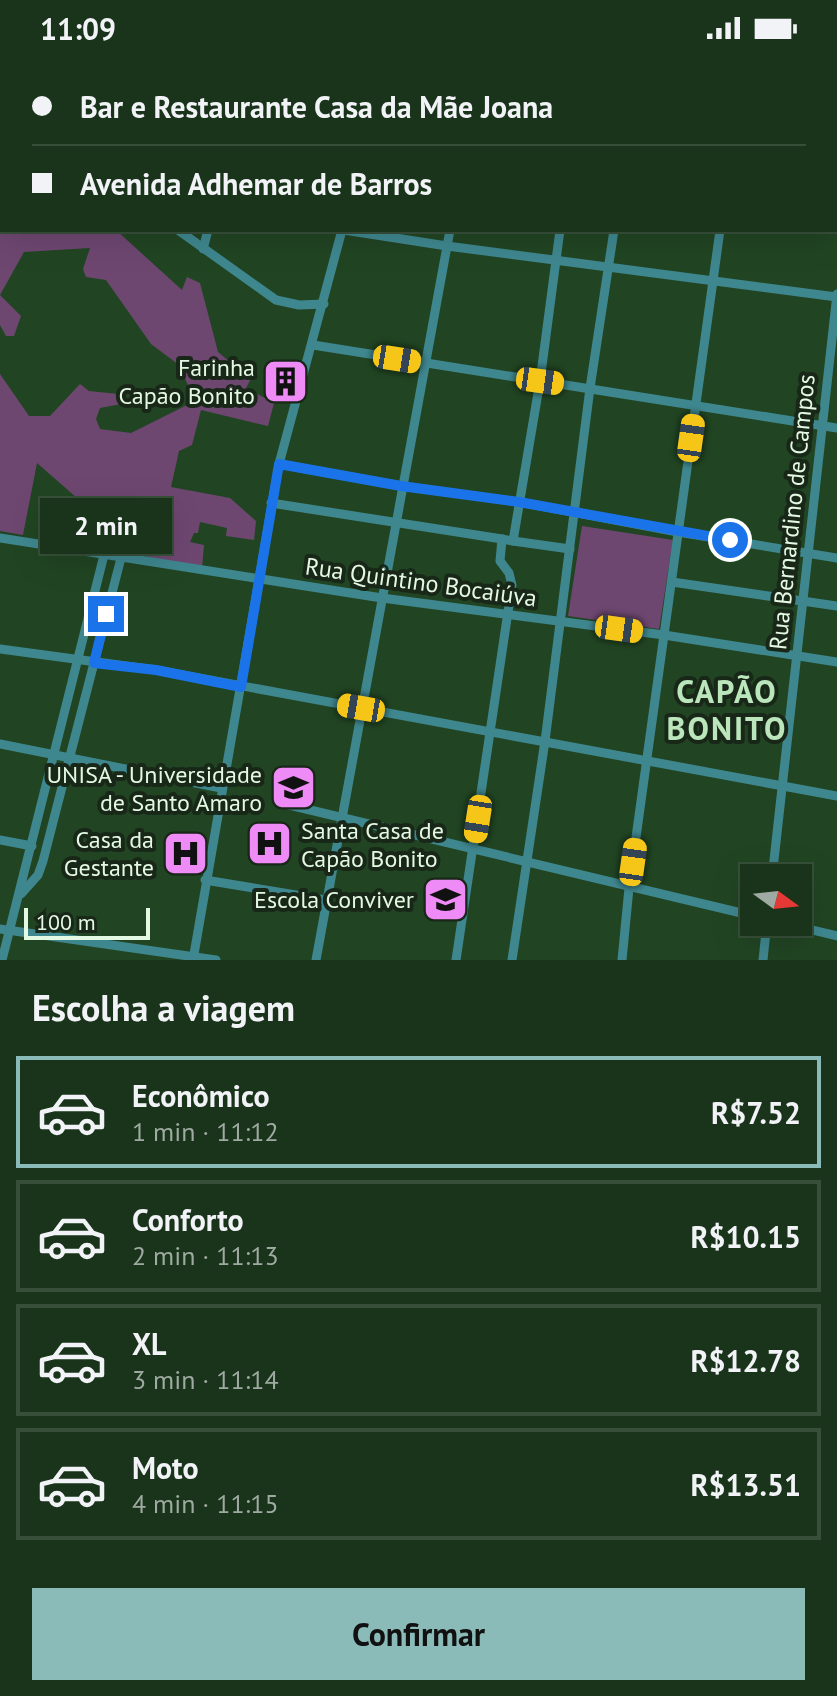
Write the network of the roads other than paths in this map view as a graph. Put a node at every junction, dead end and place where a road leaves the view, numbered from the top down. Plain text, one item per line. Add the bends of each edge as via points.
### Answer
1 (207, 232) edge
2 (342, 232) edge
3 (356, 232) edge
4 (450, 232) edge
5 (560, 232) edge
6 (614, 232) edge
7 (720, 232) edge
8 (193, 235) edge
9 (447, 246) junction
10 (203, 249) junction
11 (555, 260) junction
12 (608, 267) junction
13 (712, 280) junction
14 (837, 296) edge
15 (324, 304) junction
16 (313, 345) junction
17 (425, 363) junction
18 (540, 381) junction
19 (590, 388) junction
20 (695, 406) junction
21 (822, 426) junction
22 (837, 428) edge
23 (279, 464) junction
24 (401, 486) junction
25 (519, 502) junction
26 (271, 503) junction
27 (576, 513) junction
28 (395, 523) junction
29 (678, 532) junction
30 (0, 538) edge
31 (502, 539) junction
32 (513, 541) junction
33 (570, 549) junction
34 (806, 552) junction
35 (104, 555) junction
36 (121, 558) junction
37 (837, 558) edge
38 (259, 579) junction
39 (672, 582) junction
40 (382, 598) junction
41 (802, 601) junction
42 (837, 606) edge
43 (507, 614) junction
44 (562, 621) junction
45 (664, 635) junction
46 (0, 649) edge
47 (796, 657) junction
48 (78, 661) junction
49 (837, 662) edge
50 (94, 663) junction
51 (241, 687) junction
52 (361, 708) junction
53 (491, 732) junction
54 (545, 741) junction
55 (0, 744) edge
56 (54, 755) junction
57 (69, 758) junction
58 (647, 761) junction
59 (781, 785) junction
60 (221, 788) junction
61 (837, 796) edge
62 (285, 804) dead end
63 (341, 817) junction
64 (0, 840) edge
65 (32, 846) junction
66 (474, 848) junction
67 (526, 860) junction
68 (773, 864) edge
69 (205, 880) junction
70 (629, 888) junction
71 (19, 897) junction
72 (326, 900) junction
73 (740, 913) edge
74 (5, 929) edge
75 (812, 930) edge
76 (766, 936) edge
77 (837, 936) edge
78 (193, 958) edge
79 (2, 960) edge
80 (216, 960) edge
81 (316, 960) edge
82 (456, 960) edge
83 (512, 960) edge
84 (622, 960) edge
85 (763, 960) edge

1 - 10 street
2 - 15 street
3 - 9 street
4 - 9 street
5 - 11 street
6 - 12 street
7 - 13 street
8 - 10 street
9 - 11 street
9 - 17 street
10 - 15 street via 276,300
11 - 12 street
11 - 18 street
12 - 13 street
12 - 19 street
13 - 14 street
13 - 20 street
14 - 21 street, Rua Bernardino de Campos
15 - 16 street
16 - 17 street
16 - 23 street
17 - 18 street
17 - 24 street
18 - 19 street
18 - 25 street
19 - 20 street
19 - 27 street
20 - 21 street
20 - 29 street
21 - 22 street
21 - 34 street, Rua Bernardino de Campos
23 - 24 street
23 - 26 street
24 - 25 street
24 - 28 street
25 - 27 street
25 - 32 street
26 - 28 street
26 - 38 street
27 - 29 street
27 - 33 street
28 - 31 street
28 - 40 street
29 - 34 street
29 - 39 street
30 - 35 street, Rua Quintino Bocaiúva
31 - 32 street
31 - 43 street via 500,561 512,585
32 - 33 street
33 - 44 street
34 - 37 street
34 - 41 street, Rua Bernardino de Campos
35 - 36 street, Rua Quintino Bocaiúva
35 - 48 street
36 - 38 street, Rua Quintino Bocaiúva
36 - 50 street
38 - 40 street, Rua Quintino Bocaiúva
38 - 51 street
39 - 41 street
39 - 45 street
40 - 43 street, Rua Quintino Bocaiúva
40 - 52 street
41 - 42 street
41 - 47 street, Rua Bernardino de Campos
43 - 44 street, Rua Quintino Bocaiúva
43 - 53 street
44 - 45 street, Rua Quintino Bocaiúva
44 - 54 street
45 - 47 street, Rua Quintino Bocaiúva
45 - 58 street
46 - 48 street
47 - 49 street, Rua Quintino Bocaiúva
47 - 59 street, Rua Bernardino de Campos
48 - 50 street
48 - 56 street
50 - 51 street
50 - 57 street
51 - 52 street
51 - 60 street
52 - 53 street
52 - 63 street
53 - 54 street
53 - 66 street
54 - 58 street
54 - 67 street
55 - 56 street
56 - 57 street
56 - 65 street
57 - 60 street
57 - 71 street via 38,875
58 - 59 street
58 - 70 street
59 - 61 street
59 - 68 street, Rua Bernardino de Campos
60 - 69 street
62 - 63 street
63 - 66 street
63 - 72 street
64 - 65 street
65 - 71 street
66 - 67 street
66 - 82 street
67 - 70 street
67 - 83 street
69 - 72 street
69 - 78 street
70 - 73 street
70 - 84 street
71 - 74 street
72 - 81 street
74 - 78 street
74 - 79 street
75 - 77 street
76 - 85 street
78 - 80 street

